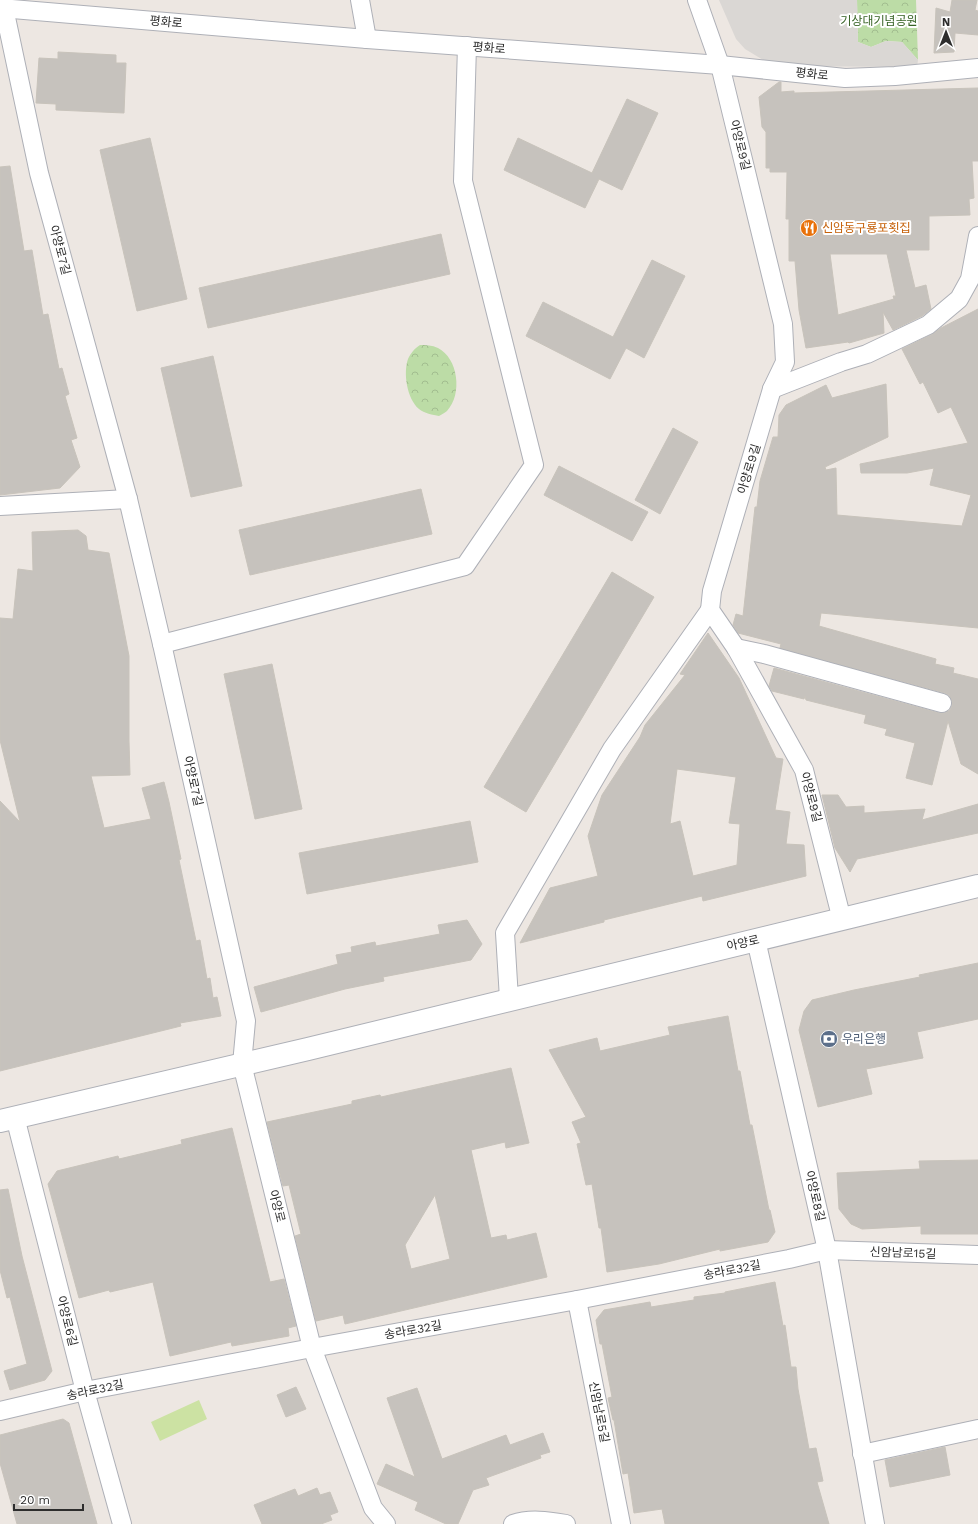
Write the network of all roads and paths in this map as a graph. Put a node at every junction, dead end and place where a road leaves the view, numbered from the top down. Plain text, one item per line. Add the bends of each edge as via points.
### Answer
1 (360, 0) edge
2 (697, 0) edge
3 (1, 5) edge
4 (367, 39) junction
5 (467, 46) junction
6 (720, 65) junction
7 (978, 68) edge
8 (978, 236) edge
9 (772, 389) junction
10 (128, 499) junction
11 (0, 506) edge
12 (710, 610) junction
13 (162, 644) junction
14 (736, 648) junction
15 (942, 703) dead end
16 (978, 886) edge
17 (842, 920) junction
18 (756, 940) junction
19 (509, 1000) junction
20 (242, 1064) junction
21 (8, 1119) edge
22 (827, 1250) junction
23 (978, 1255) edge
24 (577, 1300) junction
25 (312, 1348) junction
26 (85, 1391) junction
27 (0, 1411) edge
28 (978, 1430) edge
29 (862, 1454) junction
30 (122, 1524) edge
31 (386, 1524) edge
32 (513, 1524) edge
33 (566, 1524) edge
34 (621, 1524) edge
35 (875, 1524) edge

1 - 4 street
2 - 6 street, 아양로9길
3 - 4 street, 평화로
3 - 10 street, 아양로7길 via 39,173
4 - 5 street, 평화로
5 - 6 street, 평화로
5 - 13 street via 463,181 534,465 466,566
6 - 7 street, 평화로 via 845,78
6 - 9 street, 아양로9길 via 783,324 785,362
8 - 9 street via 970,279 959,299 932,321 867,354
9 - 12 street, 아양로9길 via 712,591
10 - 11 street
10 - 13 street, 아양로7길
12 - 14 street, 아양로9길
12 - 19 street via 612,749 505,933
13 - 20 street, 아양로7길 via 246,1021
14 - 15 street
14 - 17 street, 아양로9길 via 804,770
16 - 17 main road, 아양로
17 - 18 main road, 아양로
18 - 19 main road, 아양로
18 - 22 street, 아양로8길
19 - 20 main road, 아양로
20 - 21 main road, 아양로
20 - 25 street, 아양로
21 - 26 street, 아양로6길
22 - 23 street, 신암남로15길
22 - 24 street, 송라로32길
22 - 29 street, 아양로8길
24 - 25 street, 송라로32길
24 - 34 street, 신암남로5길
25 - 26 street, 송라로32길
25 - 31 street, 아양로 via 373,1508
26 - 27 street, 송라로32길
26 - 30 street, 아양로6길
28 - 29 street
29 - 35 street, 아양로8길
32 - 33 street via 522,1521

